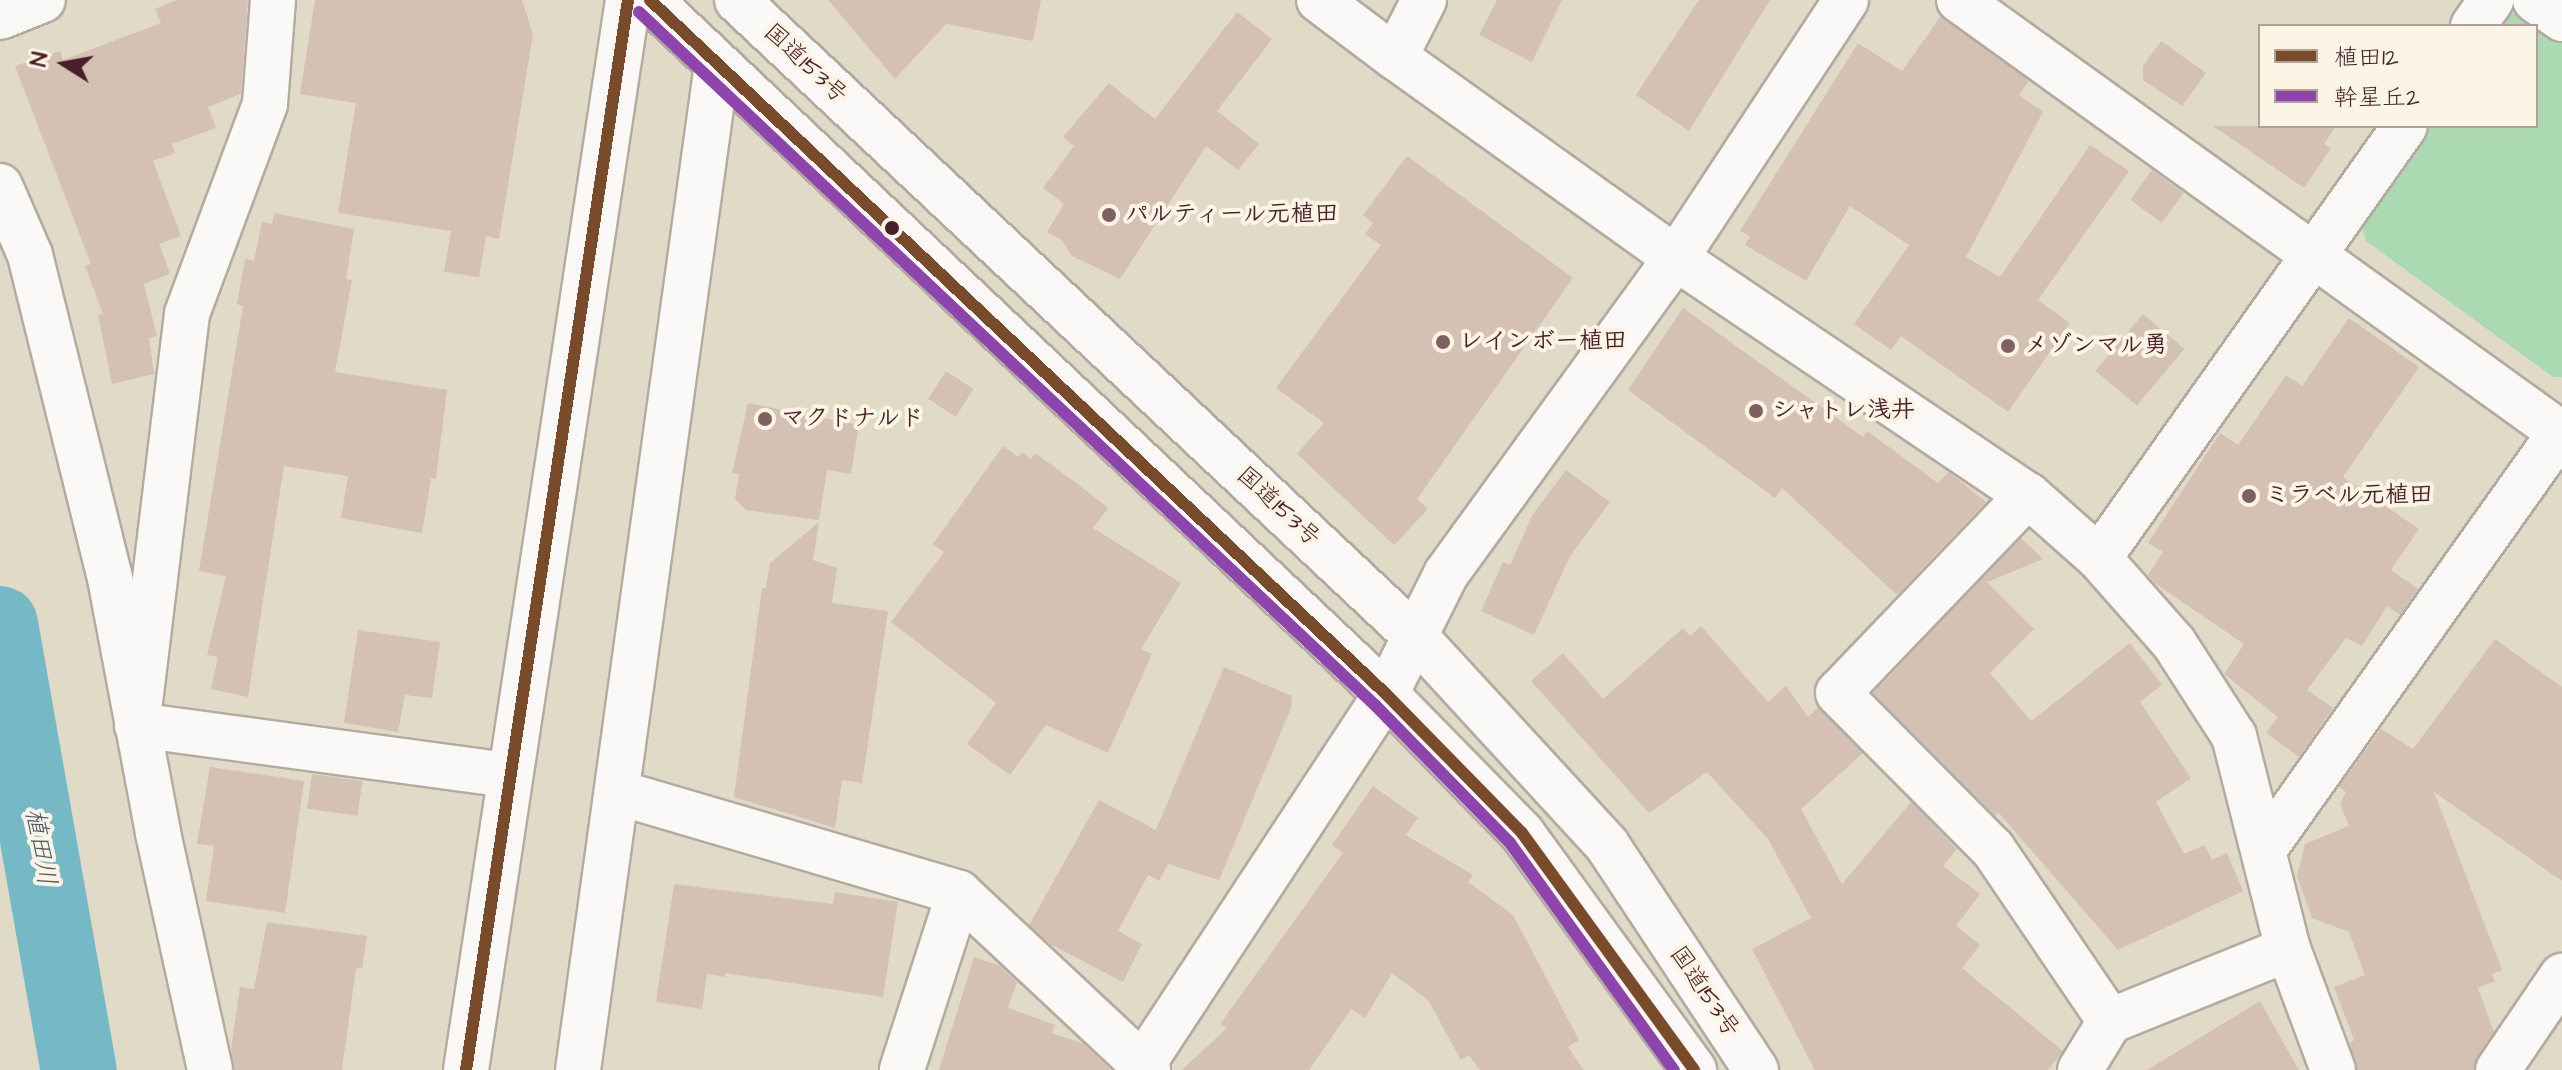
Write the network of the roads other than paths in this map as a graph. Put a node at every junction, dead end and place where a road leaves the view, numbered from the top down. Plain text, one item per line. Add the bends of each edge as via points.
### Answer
1 (43, 0) edge
2 (273, 0) edge
3 (628, 0) edge
4 (650, 0) edge
5 (728, 0) edge
6 (737, 0) edge
7 (1319, 0) edge
8 (1424, 0) edge
9 (1846, 0) edge
10 (1959, 0) edge
11 (2491, 0) edge
12 (2535, 0) edge
13 (0, 17) edge
14 (2562, 19) edge
15 (2474, 24) edge
16 (1395, 57) junction
17 (717, 65) junction
18 (2404, 128) edge
19 (0, 186) edge
20 (2315, 256) junction
21 (1676, 258) junction
22 (2561, 432) edge
23 (2028, 495) junction
24 (2099, 558) junction
25 (1415, 636) junction
26 (1386, 694) junction
27 (137, 725) junction
28 (508, 775) junction
29 (620, 793) junction
30 (2265, 848) junction
31 (959, 893) junction
32 (2288, 949) junction
33 (2562, 976) edge
34 (2110, 1021) junction
35 (1143, 1066) edge
36 (210, 1070) edge
37 (466, 1070) edge
38 (578, 1070) edge
39 (902, 1070) edge
40 (1694, 1070) edge
41 (1756, 1070) edge
42 (2080, 1070) edge
43 (2333, 1070) edge
44 (2498, 1070) edge

1 - 13 main road
2 - 27 main road via 265,104 187,314
3 - 28 main road
4 - 17 main road
5 - 17 main road
6 - 25 main road, 国道153号
7 - 16 main road
8 - 16 main road
9 - 21 main road
10 - 20 main road
11 - 15 main road
12 - 14 main road
16 - 21 main road
17 - 26 main road
17 - 29 main road
18 - 20 main road
19 - 27 main road via 30,255 110,578
20 - 22 main road
20 - 24 main road
21 - 23 main road
21 - 25 main road via 1446,574
22 - 30 main road
23 - 24 main road
23 - 34 main road via 1838,693 1993,849
24 - 30 main road via 2174,643 2234,736
25 - 26 main road
25 - 41 main road, 国道153号 via 1607,845
26 - 35 main road
26 - 40 main road via 1522,833
27 - 28 main road
27 - 36 main road
28 - 37 main road
29 - 31 main road
29 - 38 main road
30 - 32 main road
31 - 35 main road
31 - 39 main road
32 - 34 main road
32 - 43 main road
33 - 44 main road
34 - 42 main road

